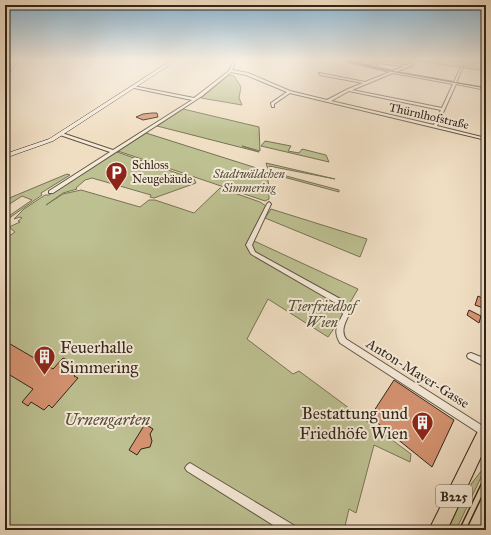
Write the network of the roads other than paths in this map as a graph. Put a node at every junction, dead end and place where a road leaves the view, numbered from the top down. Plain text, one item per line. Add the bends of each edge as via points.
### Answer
1 (137, 85) edge
2 (213, 85) edge
3 (273, 85) edge
4 (361, 85) edge
5 (453, 85) edge
6 (464, 85) edge
7 (134, 87) junction
8 (486, 89) edge
9 (349, 90) junction
10 (289, 92) junction
11 (194, 100) junction
12 (328, 102) junction
13 (273, 106) dead end
14 (443, 109) junction
15 (435, 127) junction
16 (61, 134) junction
17 (486, 139) edge
18 (114, 152) junction
19 (5, 156) edge
20 (51, 192) dead end
21 (269, 204) dead end
22 (471, 356) dead end
23 (486, 363) edge
24 (485, 431) edge
25 (190, 468) dead end
26 (291, 530) edge
27 (438, 530) edge

1 - 7 main road
2 - 11 street
3 - 10 street, Thürnlhofstraße
4 - 9 street
5 - 14 street
6 - 8 street
7 - 11 street
7 - 16 main road
9 - 12 street
9 - 14 street
10 - 12 street, Thürnlhofstraße
10 - 13 street via 272,104
11 - 18 street
12 - 15 street, Thürnlhofstraße
14 - 15 street
15 - 17 street, Thürnlhofstraße
16 - 18 street
16 - 19 main road via 36,146
18 - 20 street
21 - 24 street, Anton-Mayer-Gasse via 249,245 253,254 342,304 346,314 338,331 342,341
22 - 23 street
24 - 27 main road, B225
25 - 26 street

